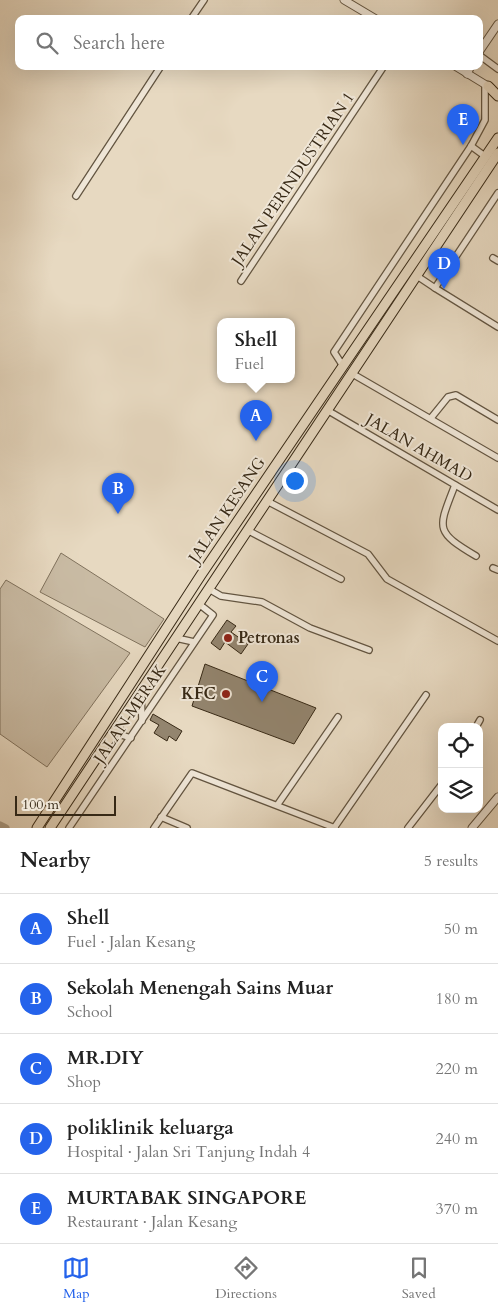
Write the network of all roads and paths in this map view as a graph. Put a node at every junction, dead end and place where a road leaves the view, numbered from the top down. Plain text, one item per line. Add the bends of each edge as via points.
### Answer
1 (204, 0) edge
2 (344, 0) edge
3 (195, 15) edge
4 (369, 15) edge
5 (498, 24) edge
6 (483, 48) edge
7 (483, 57) edge
8 (498, 69) edge
9 (158, 70) edge
10 (381, 70) edge
11 (461, 70) edge
12 (469, 70) edge
13 (467, 74) junction
14 (486, 85) junction
15 (498, 93) edge
16 (498, 138) edge
17 (472, 146) junction
18 (498, 153) edge
19 (483, 155) junction
20 (498, 193) edge
21 (76, 196) dead end
22 (416, 276) junction
23 (241, 281) dead end
24 (435, 288) junction
25 (498, 327) edge
26 (341, 363) junction
27 (351, 372) junction
28 (326, 410) junction
29 (431, 418) junction
30 (498, 420) edge
31 (498, 458) edge
32 (455, 485) junction
33 (266, 501) junction
34 (498, 510) edge
35 (247, 530) junction
36 (476, 556) dead end
37 (341, 579) dead end
38 (209, 589) junction
39 (199, 604) junction
40 (176, 638) junction
41 (498, 641) edge
42 (194, 642) junction
43 (369, 650) dead end
44 (141, 691) junction
45 (426, 695) dead end
46 (338, 717) dead end
47 (480, 720) dead end
48 (142, 721) junction
49 (478, 723) edge
50 (114, 733) junction
51 (131, 738) junction
52 (438, 789) edge
53 (498, 797) edge
54 (278, 804) junction
55 (161, 817) junction
56 (38, 828) edge
57 (50, 828) edge
58 (69, 828) edge
59 (154, 828) edge
60 (187, 828) edge
61 (334, 828) edge
62 (408, 828) edge
63 (472, 828) edge

1 - 3 street
2 - 4 street
5 - 6 street
7 - 8 street
9 - 21 street
10 - 23 street, JALAN PERINDUSTRIAN 1
11 - 13 street
12 - 13 street
13 - 14 street
14 - 15 main road
14 - 17 street via 485,120
16 - 19 main road, JALAN KESANG
17 - 19 street
17 - 26 street via 334,352
18 - 22 main road, JALAN KESANG
19 - 26 main road, JALAN KESANG
20 - 24 street
22 - 24 street
22 - 27 main road, JALAN KESANG
24 - 25 street
26 - 56 main road, JALAN KESANG
27 - 28 main road, JALAN KESANG
27 - 29 street
28 - 32 street, JALAN AHMAD
28 - 33 main road, JALAN KESANG
29 - 30 street via 448,397 456,395
29 - 31 street
32 - 34 street, JALAN AHMAD
32 - 36 street via 441,521 443,529 451,541
33 - 35 main road, JALAN KESANG
33 - 41 street via 368,554 387,579
35 - 37 street
35 - 38 main road, JALAN KESANG
38 - 39 main road, JALAN KESANG
38 - 43 street via 221,596 262,602 310,628
39 - 40 main road, JALAN KESANG
39 - 42 street, JALAN MERAK via 213,615
40 - 42 street
40 - 44 main road, JALAN KESANG
42 - 48 street, JALAN MERAK
44 - 48 street
44 - 50 main road, JALAN KESANG
45 - 61 street
46 - 54 street
47 - 49 street
48 - 51 street, JALAN MERAK
50 - 51 street
50 - 57 main road, JALAN KESANG
51 - 58 street, JALAN MERAK
52 - 62 street
53 - 63 street
54 - 55 street via 192,773
54 - 61 street
55 - 59 street
55 - 60 street

